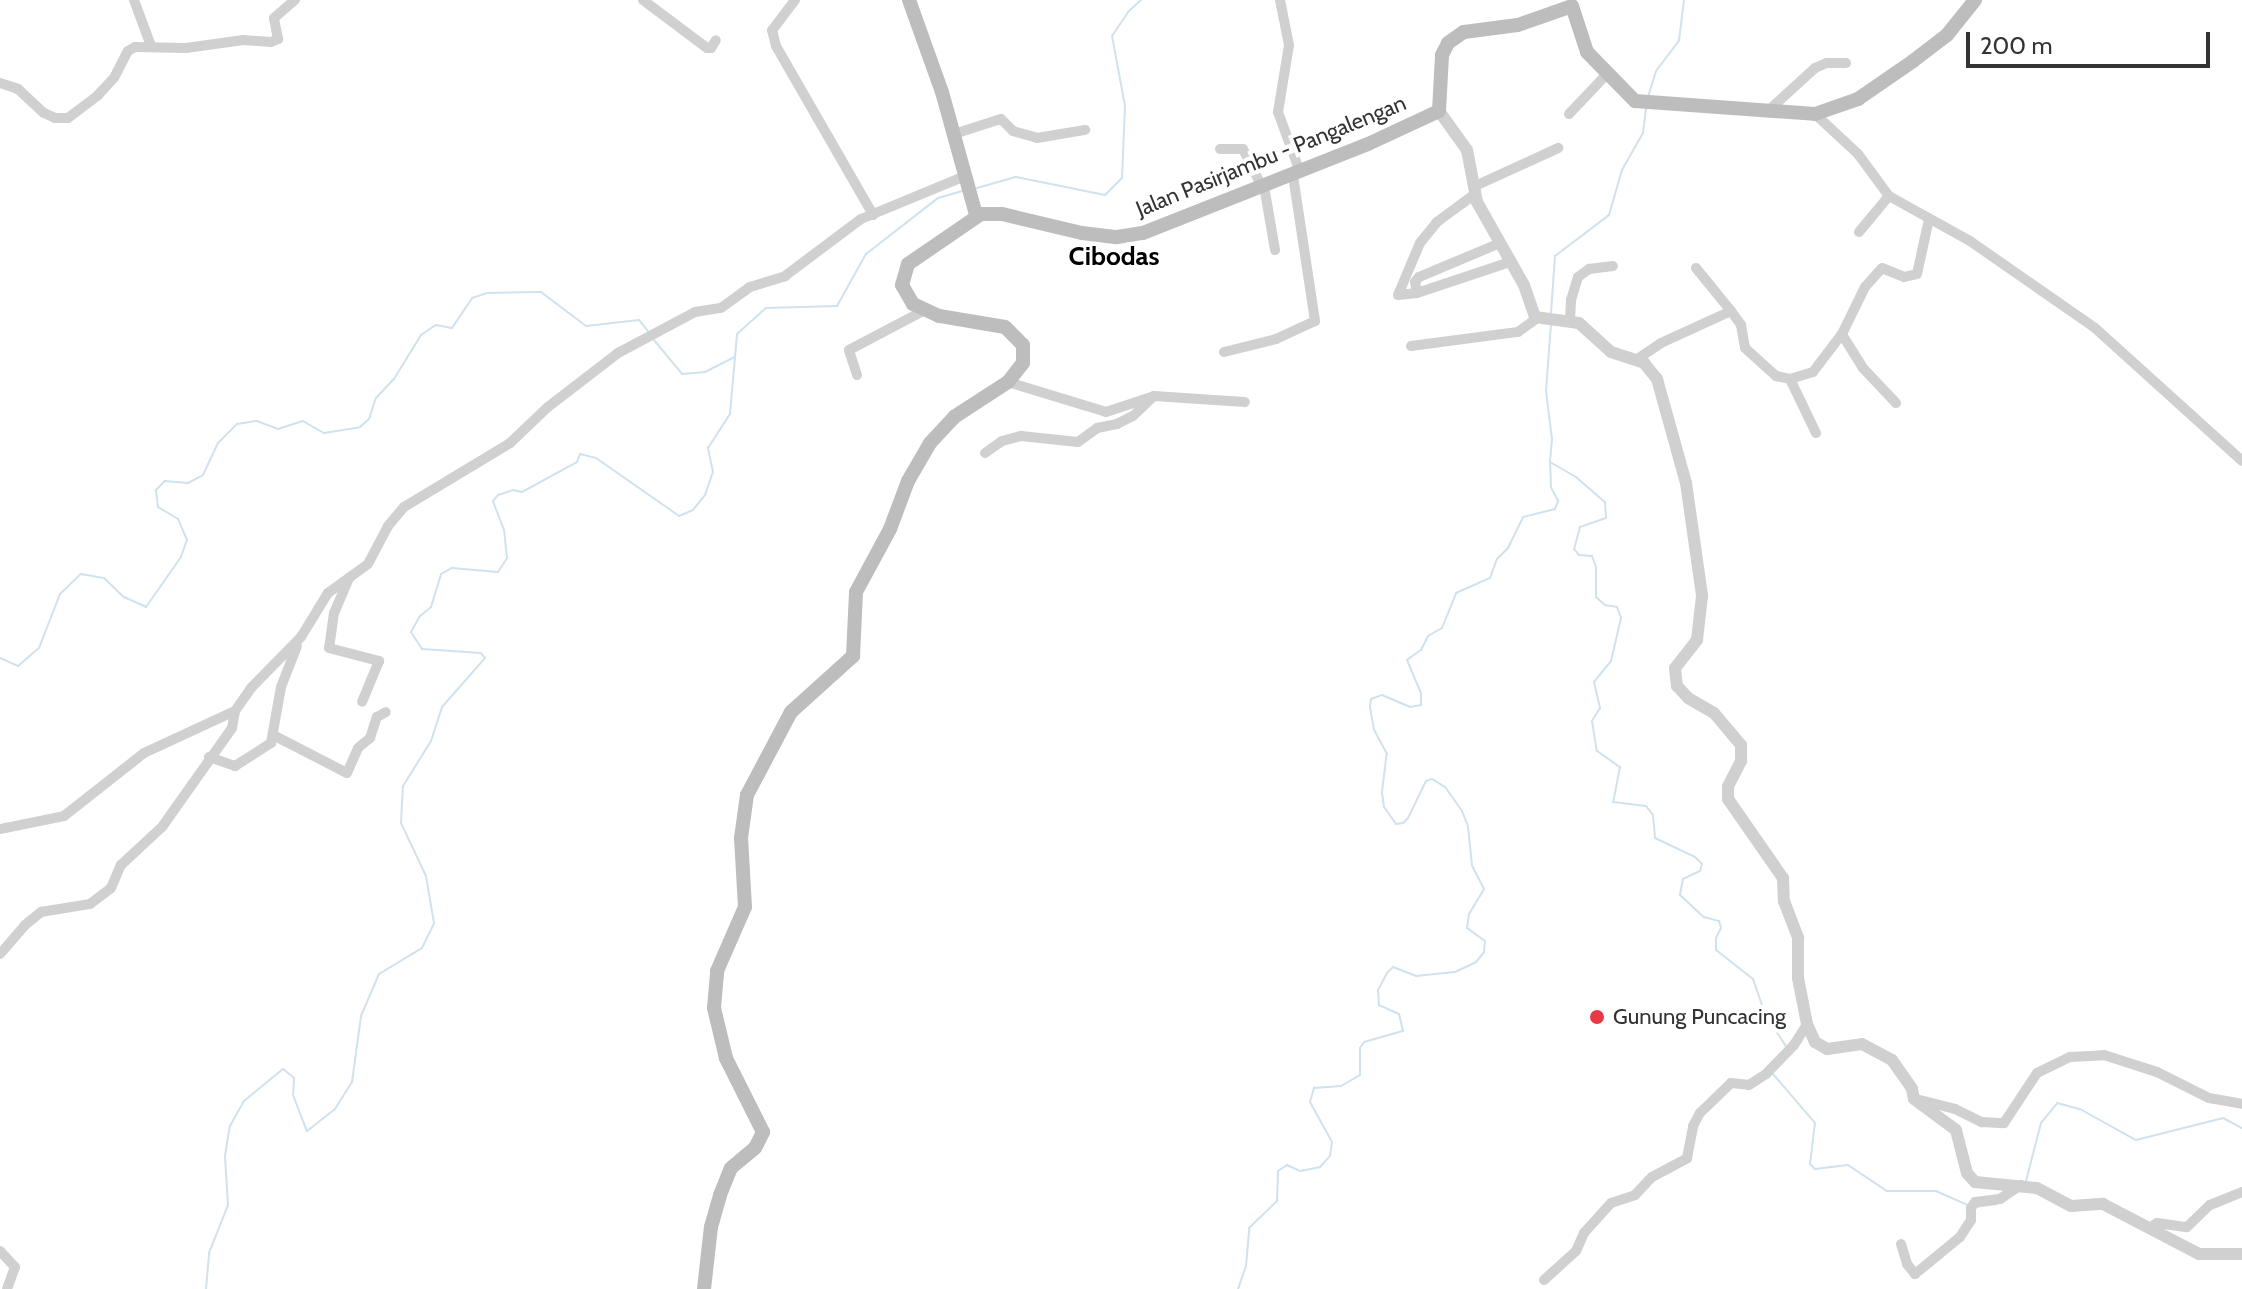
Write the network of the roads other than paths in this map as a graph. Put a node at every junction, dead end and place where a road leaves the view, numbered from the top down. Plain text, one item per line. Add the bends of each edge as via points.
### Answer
1 (134, 0) edge
2 (295, 0) edge
3 (643, 0) edge
4 (795, 0) edge
5 (909, 0) edge
6 (1280, 0) edge
7 (1975, 0) edge
8 (716, 40) dead end
9 (151, 46) junction
10 (1846, 63) dead end
11 (1607, 74) junction
12 (0, 83) edge
13 (1769, 110) junction
14 (1439, 111) junction
15 (1569, 114) dead end
16 (1815, 114) junction
17 (1085, 130) dead end
18 (954, 134) junction
19 (1558, 148) dead end
20 (1220, 149) dead end
21 (1297, 173) junction
22 (966, 178) junction
23 (1263, 187) junction
24 (1474, 191) junction
25 (1889, 196) junction
26 (867, 206) junction
27 (976, 215) junction
28 (1929, 219) junction
29 (1859, 232) dead end
30 (1500, 243) junction
31 (1275, 250) dead end
32 (1510, 262) junction
33 (1613, 266) dead end
34 (1696, 268) dead end
35 (1417, 293) junction
36 (923, 311) junction
37 (1731, 311) junction
38 (1540, 319) junction
39 (1567, 320) junction
40 (1842, 334) junction
41 (1411, 346) dead end
42 (1224, 352) dead end
43 (1636, 360) junction
44 (857, 375) dead end
45 (1790, 379) junction
46 (1008, 382) junction
47 (1154, 396) junction
48 (1245, 402) dead end
49 (1896, 403) dead end
50 (1816, 433) dead end
51 (985, 453) dead end
52 (2242, 461) edge
53 (350, 576) junction
54 (301, 637) junction
55 (362, 702) dead end
56 (235, 711) junction
57 (386, 712) dead end
58 (273, 735) junction
59 (209, 757) junction
60 (0, 829) edge
61 (0, 954) edge
62 (1807, 1024) junction
63 (1914, 1099) junction
64 (2242, 1104) edge
65 (2021, 1185) junction
66 (2242, 1192) edge
67 (2151, 1227) junction
68 (1901, 1244) dead end
69 (0, 1251) edge
70 (2242, 1254) edge
71 (1544, 1280) dead end
72 (7, 1289) edge
73 (704, 1289) edge

1 - 9 street
2 - 9 street via 274,18 278,39 271,42
3 - 8 street via 707,48
4 - 26 street via 772,30 776,46
5 - 18 main road
6 - 21 street via 1289,45 1278,112
7 - 16 main road via 1947,35 1913,61 1858,99
9 - 12 street via 128,51 114,78 68,118 44,113 18,89
10 - 13 street via 1815,68
11 - 13 main road via 1644,102
11 - 14 main road via 1587,52 1572,6 1559,8 1535,21 1464,32 1448,43 1441,64
11 - 15 street
13 - 16 main road
14 - 21 main road, Jalan Pasirjambu - Pangalengan
14 - 24 street via 1467,150
16 - 25 street via 1858,154
17 - 18 street via 1037,138 1013,131 1001,119
18 - 22 main road
19 - 24 street
20 - 23 street via 1243,149
21 - 23 main road, Jalan Pasirjambu - Pangalengan
21 - 42 street via 1315,321 1276,339
22 - 26 street
22 - 27 main road
23 - 27 main road, Jalan Pasirjambu - Pangalengan via 1143,233 1117,237 1002,214
23 - 31 street
24 - 30 street
24 - 35 street via 1420,243 1398,295
25 - 28 street
25 - 29 street
26 - 53 street via 782,277 745,289 721,308 695,312 618,353 510,443 404,507 374,556
27 - 36 main road via 908,264 902,285
28 - 40 street via 1917,274 1904,277 1882,268 1865,287
28 - 52 street via 2016,271 2095,328
30 - 32 street
30 - 35 street via 1419,277
32 - 35 street
32 - 38 street via 1524,285 1530,311
33 - 39 street via 1589,269 1578,277
34 - 37 street
36 - 44 street via 849,350
36 - 46 main road via 1012,332 1025,353 1018,374
37 - 43 street
37 - 45 street via 1744,331 1745,348 1776,376
38 - 39 street
38 - 41 street via 1518,332
39 - 43 street via 1579,323 1611,352
40 - 45 street via 1813,372
40 - 49 street via 1863,368
43 - 62 street via 1657,379 1686,483 1699,557 1699,633 1675,668 1677,686 1714,713 1741,745 1728,799 1783,878 1784,901 1798,938 1798,978
45 - 50 street
46 - 47 street via 1106,412
46 - 73 main road via 954,417 930,443 856,592 853,656 791,712 747,795 741,838 745,907 717,971 714,1008 726,1058 763,1132 755,1148 731,1168 720,1195
47 - 48 street
47 - 51 street via 1133,416 1097,428 1078,442 1021,436
53 - 54 street via 322,601
53 - 55 street via 334,613 329,648 379,661
54 - 56 street
54 - 58 street via 281,687
56 - 59 street via 232,728
56 - 60 street via 163,741 64,816
57 - 58 street via 377,717 347,773
58 - 59 street via 267,746 235,766
59 - 61 street via 162,827 121,865 111,888 90,904 41,912
62 - 63 street via 1823,1048 1862,1044 1892,1060
62 - 71 street via 1766,1074 1749,1085 1731,1083 1700,1113 1684,1161 1659,1172 1635,1195 1611,1203 1584,1233 1576,1251
63 - 64 street via 1982,1122 2004,1123 2037,1073 2059,1061 2093,1055 2143,1066 2209,1098
63 - 65 street via 1956,1130 1967,1173 1975,1182
65 - 67 street via 2071,1206 2111,1206
65 - 68 street via 2000,1199 1975,1202 1960,1237 1915,1274
66 - 67 street via 2210,1205 2187,1227
67 - 70 street via 2199,1254
69 - 72 street via 15,1267

